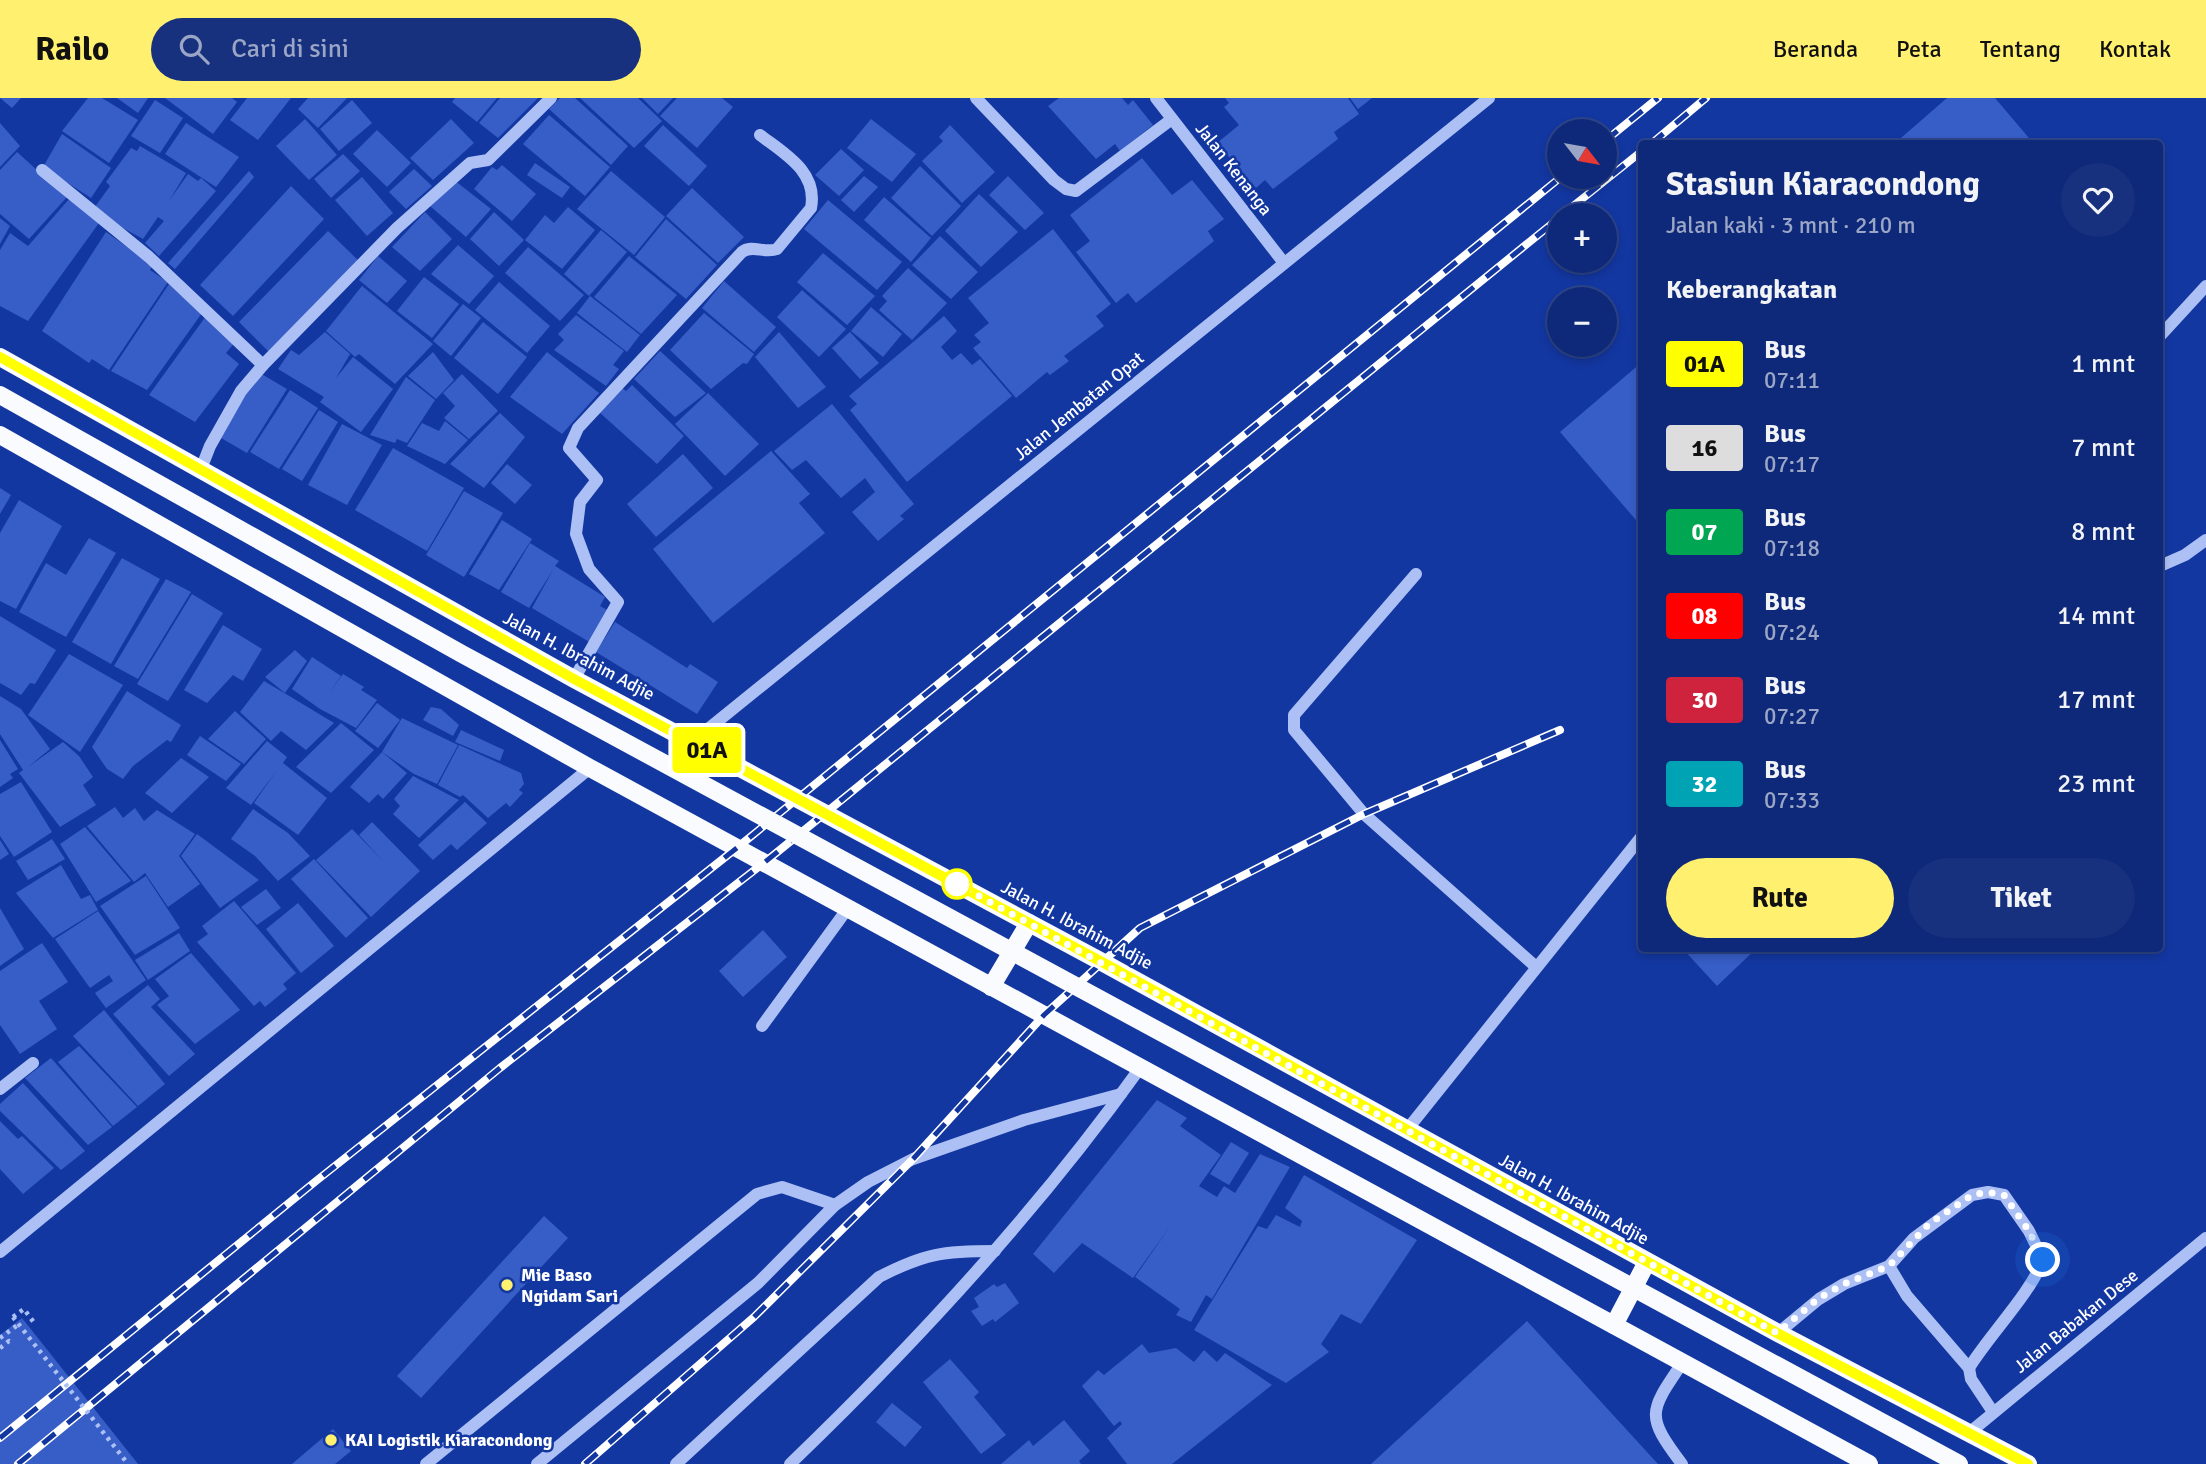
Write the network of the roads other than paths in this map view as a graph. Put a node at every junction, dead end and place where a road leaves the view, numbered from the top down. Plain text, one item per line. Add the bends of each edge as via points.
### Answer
1 (551, 98) edge
2 (976, 98) edge
3 (1156, 98) edge
4 (1489, 98) edge
5 (1172, 119) junction
6 (760, 135) dead end
7 (42, 170) dead end
8 (1284, 263) junction
9 (2206, 286) edge
10 (2163, 332) edge
11 (0, 357) edge
12 (263, 365) junction
13 (0, 395) edge
14 (0, 435) edge
15 (201, 469) junction
16 (2206, 540) edge
17 (2163, 565) edge
18 (1416, 574) dead end
19 (574, 679) junction
20 (692, 742) junction
21 (590, 768) junction
22 (1638, 841) edge
23 (848, 908) junction
24 (1029, 923) junction
25 (1535, 966) junction
26 (991, 987) junction
27 (762, 1026) dead end
28 (33, 1063) dead end
29 (1140, 1068) junction
30 (0, 1089) edge
31 (1121, 1094) junction
32 (1406, 1130) junction
33 (835, 1205) junction
34 (2206, 1238) edge
35 (995, 1251) junction
36 (0, 1252) edge
37 (1647, 1262) junction
38 (1889, 1266) junction
39 (1614, 1325) junction
40 (1777, 1333) junction
41 (1683, 1362) junction
42 (1969, 1368) junction
43 (1993, 1412) junction
44 (1969, 1433) junction
45 (426, 1464) edge
46 (537, 1464) edge
47 (676, 1464) edge
48 (790, 1464) edge
49 (1682, 1464) edge
50 (1869, 1464) edge
51 (1959, 1464) edge
52 (2028, 1464) edge

1 - 12 street via 488,160 470,163 397,228
2 - 5 street via 1066,190 1076,191
3 - 5 street, Jalan Kenanga
4 - 8 street, Jalan Jembatan Opat
5 - 8 street, Jalan Kenanga
6 - 19 street via 802,168 811,185 811,208 777,249 742,251 569,443 597,480 576,512 576,534 589,569 618,602
7 - 12 street via 149,257
8 - 20 street, Jalan Jembatan Opat
9 - 10 street
11 - 15 main road, Jalan H. Ibrahim Adjie
12 - 15 street via 230,410
13 - 51 main road, bridge via 462,654
14 - 21 main road
15 - 19 main road, Jalan H. Ibrahim Adjie
16 - 17 street
18 - 25 street via 1294,715 1294,730 1364,814
19 - 20 main road, Jalan H. Ibrahim Adjie
20 - 24 main road, Jalan H. Ibrahim Adjie
21 - 23 main road
21 - 36 street
22 - 25 street
23 - 26 main road
23 - 27 street
24 - 26 main road
24 - 32 main road, Jalan H. Ibrahim Adjie
25 - 32 street
26 - 29 main road
28 - 30 street
29 - 31 street
29 - 39 main road
31 - 33 street via 1024,1120 913,1159
31 - 35 street
32 - 37 main road, Jalan H. Ibrahim Adjie
33 - 45 street via 782,1187 757,1194
33 - 46 street via 758,1283
34 - 43 street, Jalan Babakan Dese
35 - 47 street via 945,1251 915,1259 880,1277
35 - 48 street via 956,1298
37 - 39 main road
37 - 40 main road, Jalan H. Ibrahim Adjie
38 - 40 street via 1819,1298
38 - 42 street via 1907,1296
38 - 42 street via 1929,1224 1972,1195 2004,1195 2043,1260 2037,1275
39 - 41 main road
40 - 44 main road, Jalan H. Ibrahim Adjie
41 - 49 street via 1661,1394 1653,1417 1658,1433
41 - 50 main road
42 - 43 street via 1971,1379
43 - 44 street, Jalan Babakan Dese
44 - 52 main road, Jalan H. Ibrahim Adjie

